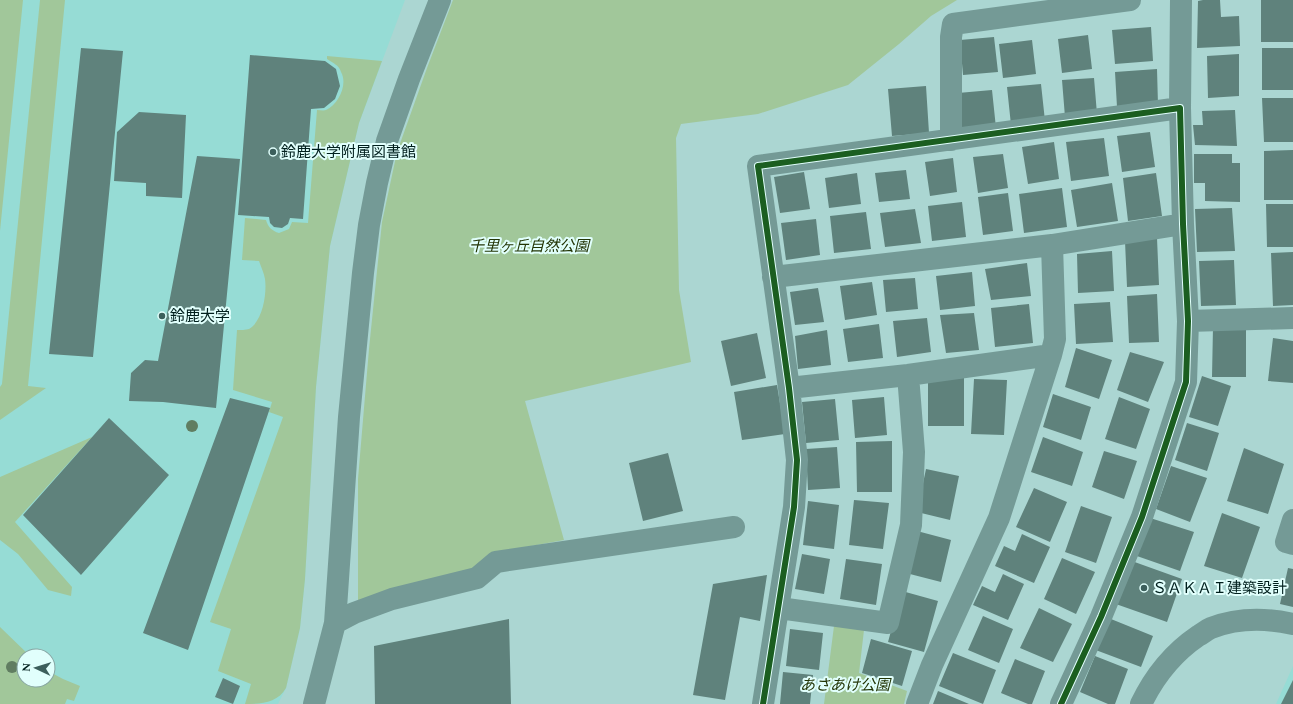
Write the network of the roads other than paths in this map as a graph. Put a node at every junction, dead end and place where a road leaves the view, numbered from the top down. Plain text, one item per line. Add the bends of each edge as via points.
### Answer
1 (440, 0) edge
2 (1130, 0) edge
3 (1181, 0) edge
4 (1180, 108) junction
5 (951, 140) junction
6 (1183, 224) junction
7 (1052, 245) junction
8 (773, 277) junction
9 (1293, 318) edge
10 (1188, 320) junction
11 (1051, 355) junction
12 (908, 375) junction
13 (789, 388) junction
14 (1293, 520) edge
15 (734, 527) dead end
16 (1293, 544) edge
17 (779, 608) junction
18 (335, 623) junction
19 (1293, 624) edge
20 (314, 704) edge
21 (763, 704) edge
22 (917, 704) edge
23 (1061, 704) edge
24 (1141, 704) edge

1 - 18 street via 387,141 369,225 349,417
2 - 5 street via 953,24
3 - 4 street
4 - 5 street
4 - 6 street
5 - 8 street via 758,166
6 - 7 street
6 - 10 street
7 - 8 street
7 - 11 street via 1054,339
8 - 13 street
9 - 10 street
10 - 23 street via 1186,382 1142,516 1101,617
11 - 12 street
11 - 22 street via 999,518 932,665
12 - 13 street
12 - 17 street via 914,452 911,525 888,623
13 - 17 street via 797,460 794,507
14 - 16 street via 1286,542
15 - 18 street via 496,562 477,578 392,599
17 - 21 street
18 - 20 street
19 - 24 street via 1254,619 1210,628 1188,643 1167,663

